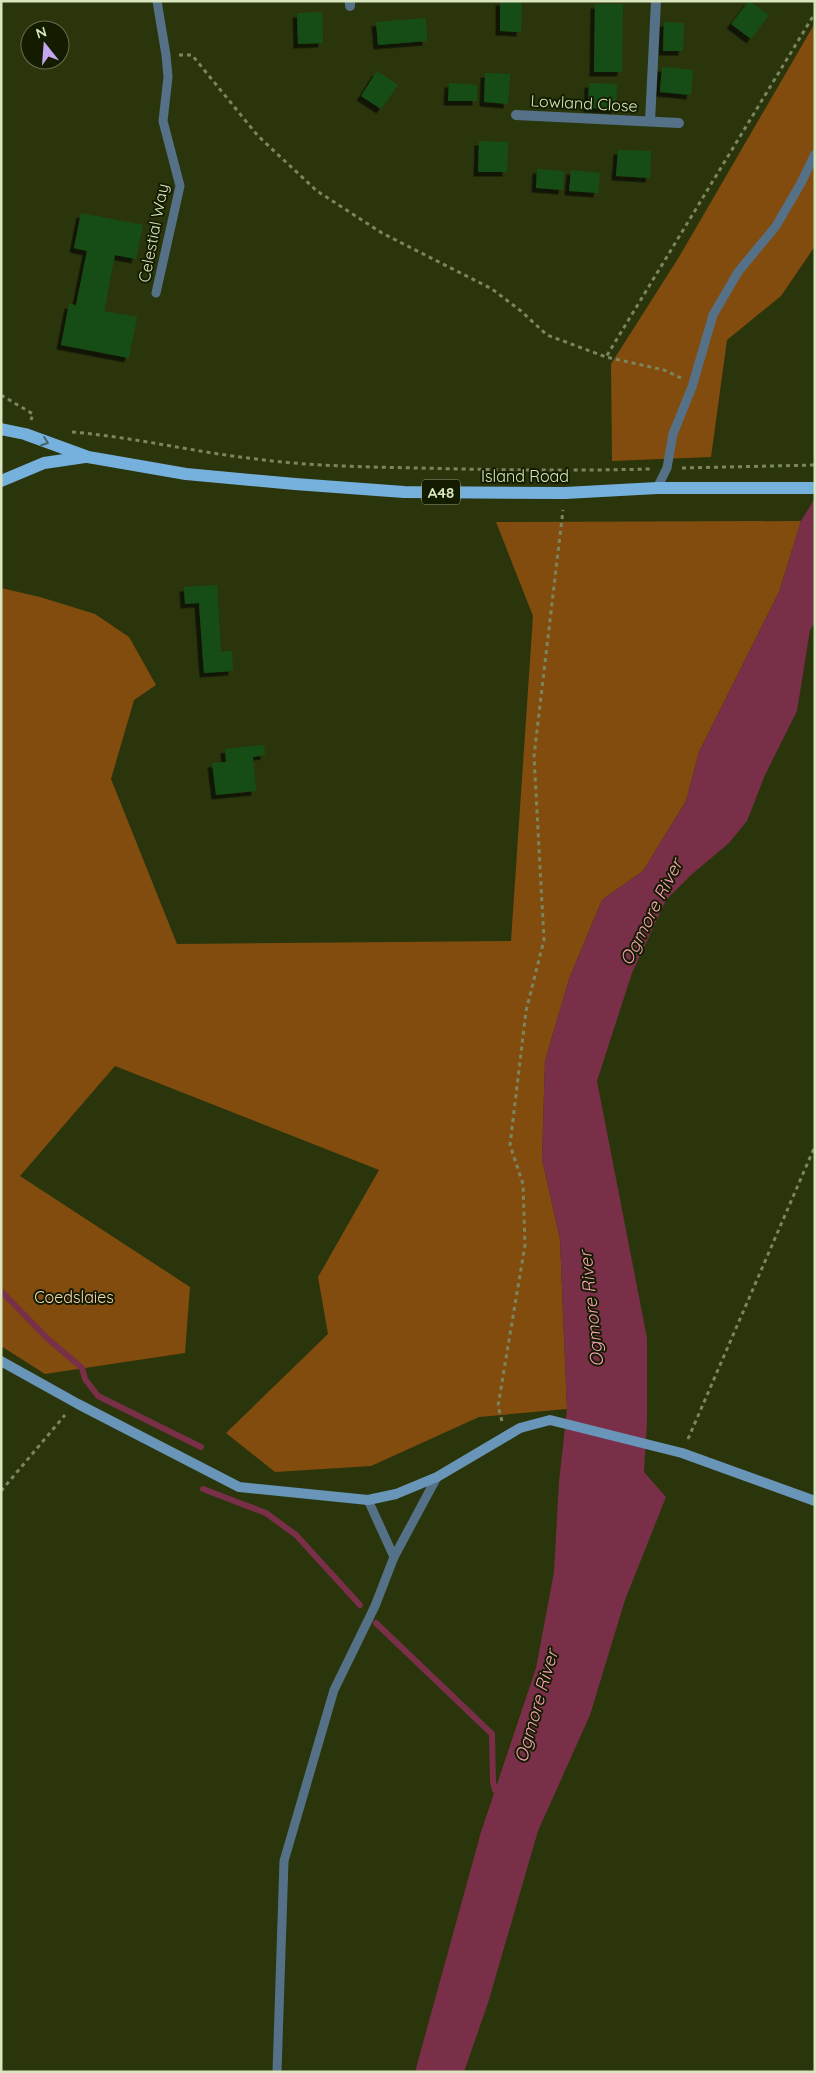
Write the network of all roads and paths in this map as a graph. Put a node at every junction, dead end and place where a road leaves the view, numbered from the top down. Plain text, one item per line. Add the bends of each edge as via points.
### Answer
1 (157, 1) edge
2 (656, 1) edge
3 (815, 12) edge
4 (166, 55) junction
5 (516, 115) dead end
6 (650, 121) junction
7 (679, 123) dead end
8 (815, 154) edge
9 (156, 293) dead end
10 (606, 357) junction
11 (693, 383) junction
12 (1, 429) edge
13 (64, 431) dead end
14 (88, 457) junction
15 (568, 470) dead end
16 (528, 471) dead end
17 (1, 481) edge
18 (657, 488) junction
19 (815, 488) edge
20 (565, 493) junction
21 (815, 1146) edge
22 (1, 1362) edge
23 (78, 1404) junction
24 (506, 1436) junction
25 (682, 1453) junction
26 (437, 1478) junction
27 (1, 1491) edge
28 (368, 1500) junction
29 (815, 1501) edge
30 (394, 1557) junction
31 (277, 2072) edge

1 - 4 lane, Celestial Way
2 - 6 street, Lowland Close
3 - 10 path
4 - 9 lane, Celestial Way via 168,77 163,121 180,186
4 - 10 path via 192,55 258,136 317,191 382,233 492,289 547,335
5 - 6 street, Lowland Close
6 - 7 street, Lowland Close
8 - 11 lane via 776,226 738,272 713,315
10 - 11 path via 664,370
11 - 18 lane via 673,434 667,468
12 -> 14 main road, Island Road / A48 via 25,434
13 - 16 path via 108,435 257,460
14 - 17 main road, Island Road / A48 via 44,463
14 - 20 main road, Island Road / A48 via 186,474 295,484 404,492
15 - 20 path
18 - 19 main road, Island Road / A48
18 - 20 main road, Island Road / A48
20 - 24 path via 534,756 544,940 526,1011 510,1145 523,1184 525,1245 498,1406
21 - 25 path
22 - 23 street
23 - 27 path via 71,1408
23 - 28 street via 239,1487
24 - 25 street via 520,1428 550,1420
24 - 26 street
25 - 29 street
26 - 28 street via 396,1494
26 - 30 lane
28 - 30 lane
30 - 31 lane via 375,1606 334,1690 284,1861

